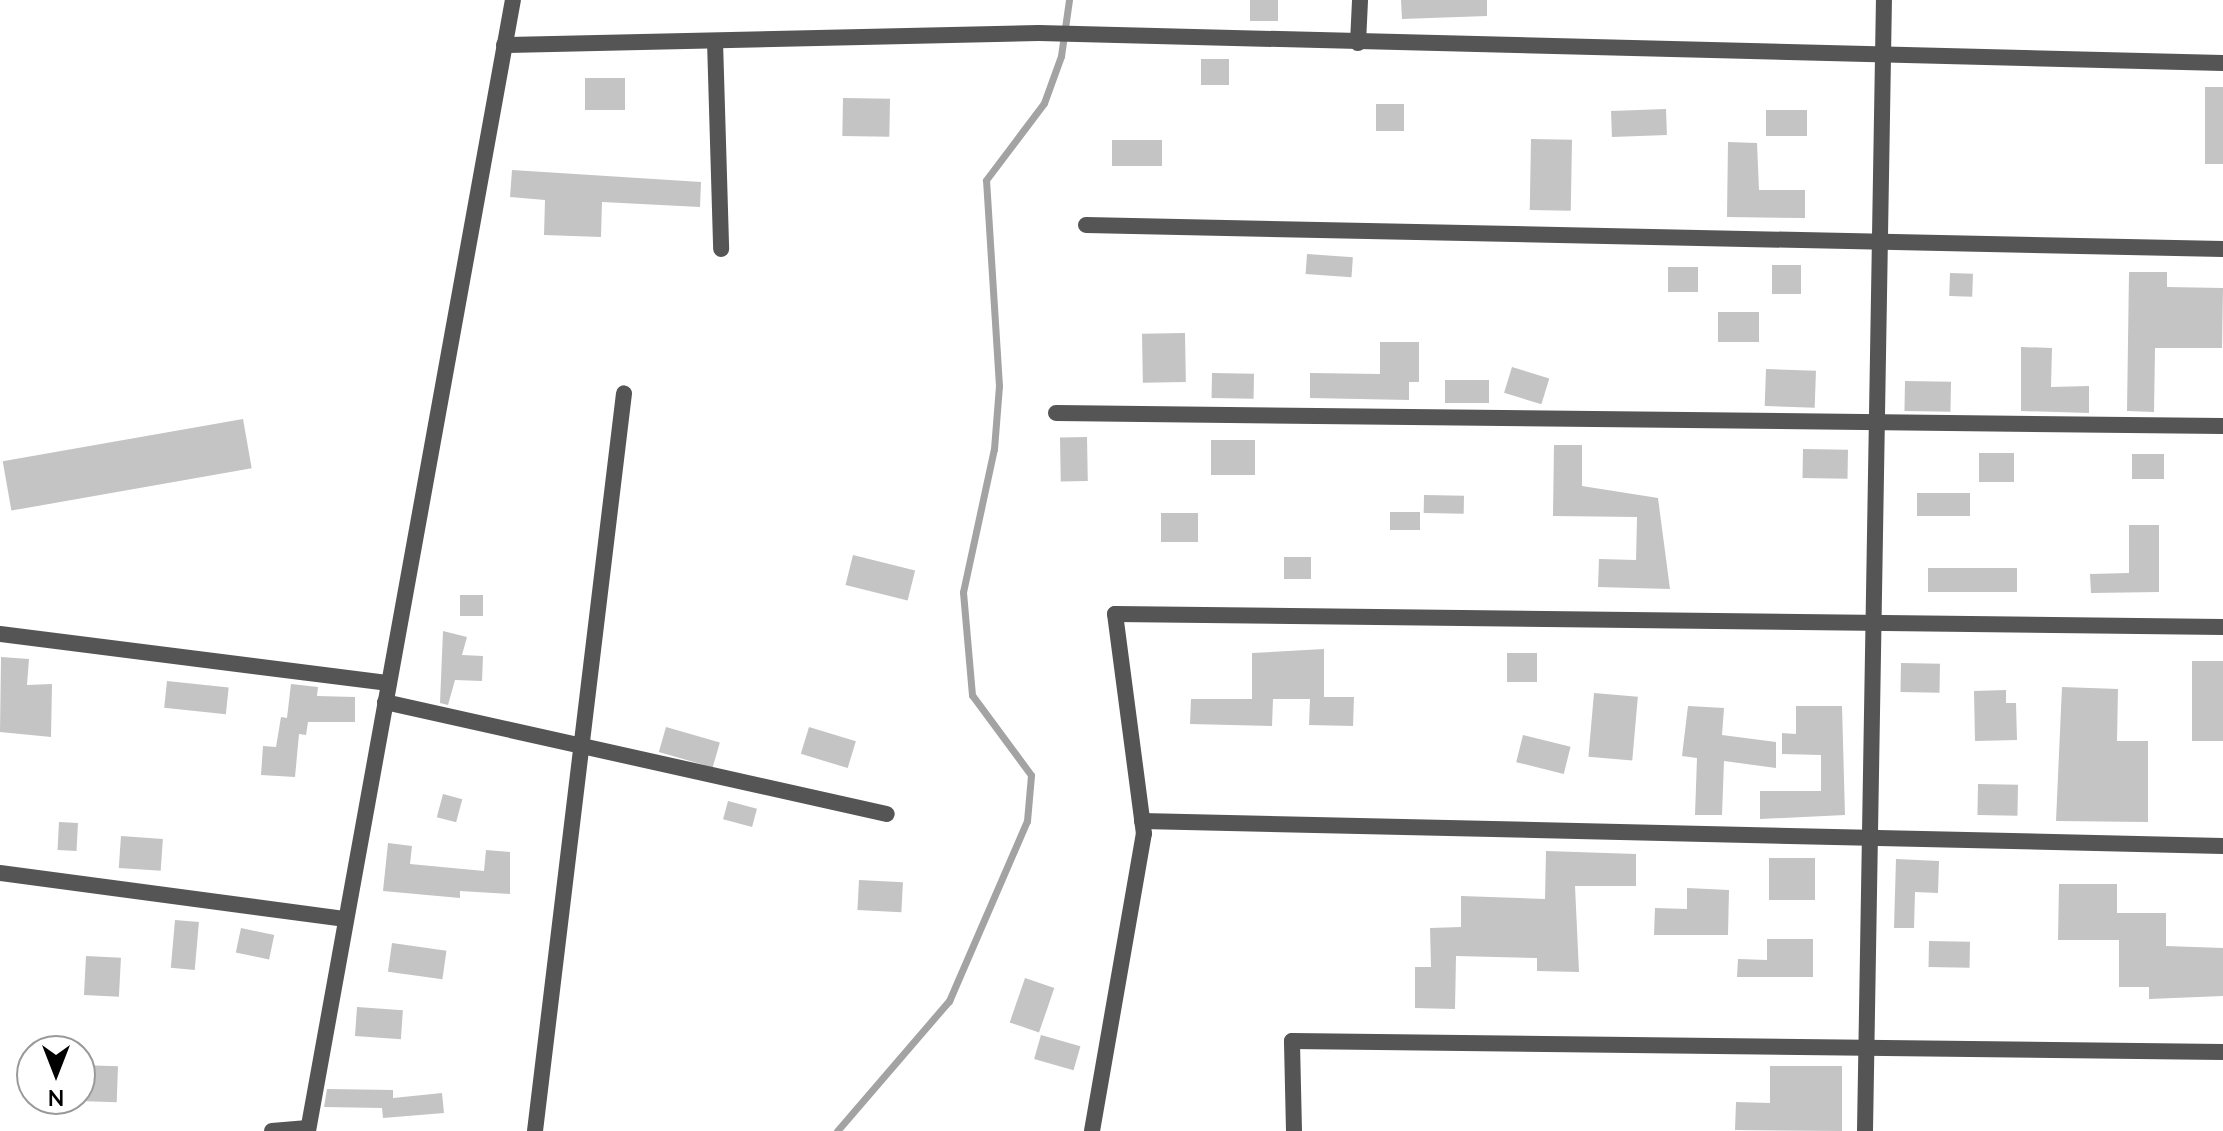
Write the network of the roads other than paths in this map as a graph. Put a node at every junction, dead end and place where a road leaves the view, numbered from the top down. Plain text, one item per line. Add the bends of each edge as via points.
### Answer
1 (513, 0) edge
2 (1360, 0) edge
3 (1884, 0) edge
4 (715, 41) junction
5 (1358, 43) junction
6 (504, 45) junction
7 (1883, 59) junction
8 (2223, 63) edge
9 (1086, 225) dead end
10 (1880, 244) junction
11 (721, 249) dead end
12 (2223, 249) edge
13 (624, 393) dead end
14 (1056, 413) dead end
15 (1877, 422) junction
16 (2223, 426) edge
17 (1874, 622) junction
18 (2223, 627) edge
19 (0, 634) edge
20 (389, 683) junction
21 (385, 702) junction
22 (581, 745) junction
23 (887, 814) dead end
24 (1142, 821) junction
25 (1870, 838) junction
26 (2223, 846) edge
27 (0, 873) edge
28 (346, 919) junction
29 (1867, 1047) junction
30 (2223, 1052) edge
31 (308, 1130) edge
32 (272, 1131) edge
33 (535, 1131) edge
34 (1092, 1131) edge
35 (1294, 1131) edge
36 (1865, 1131) edge

1 - 6 street
2 - 5 street
3 - 7 street
4 - 5 street via 1039,33
4 - 6 street
4 - 11 street
5 - 7 street
6 - 20 street
7 - 8 street
7 - 10 street
9 - 10 street
10 - 12 street
10 - 15 street
13 - 22 street
14 - 15 street
15 - 16 street
15 - 17 street
17 - 18 street
17 - 24 street via 1115,614
17 - 25 street
19 - 20 street
20 - 21 street
21 - 22 street
21 - 28 street
22 - 23 street
22 - 33 street
24 - 25 street
24 - 34 street via 1115,1029
25 - 26 street
25 - 29 street
27 - 28 street
28 - 31 street
29 - 30 street
29 - 35 street via 1292,1041
29 - 36 street
31 - 32 street

